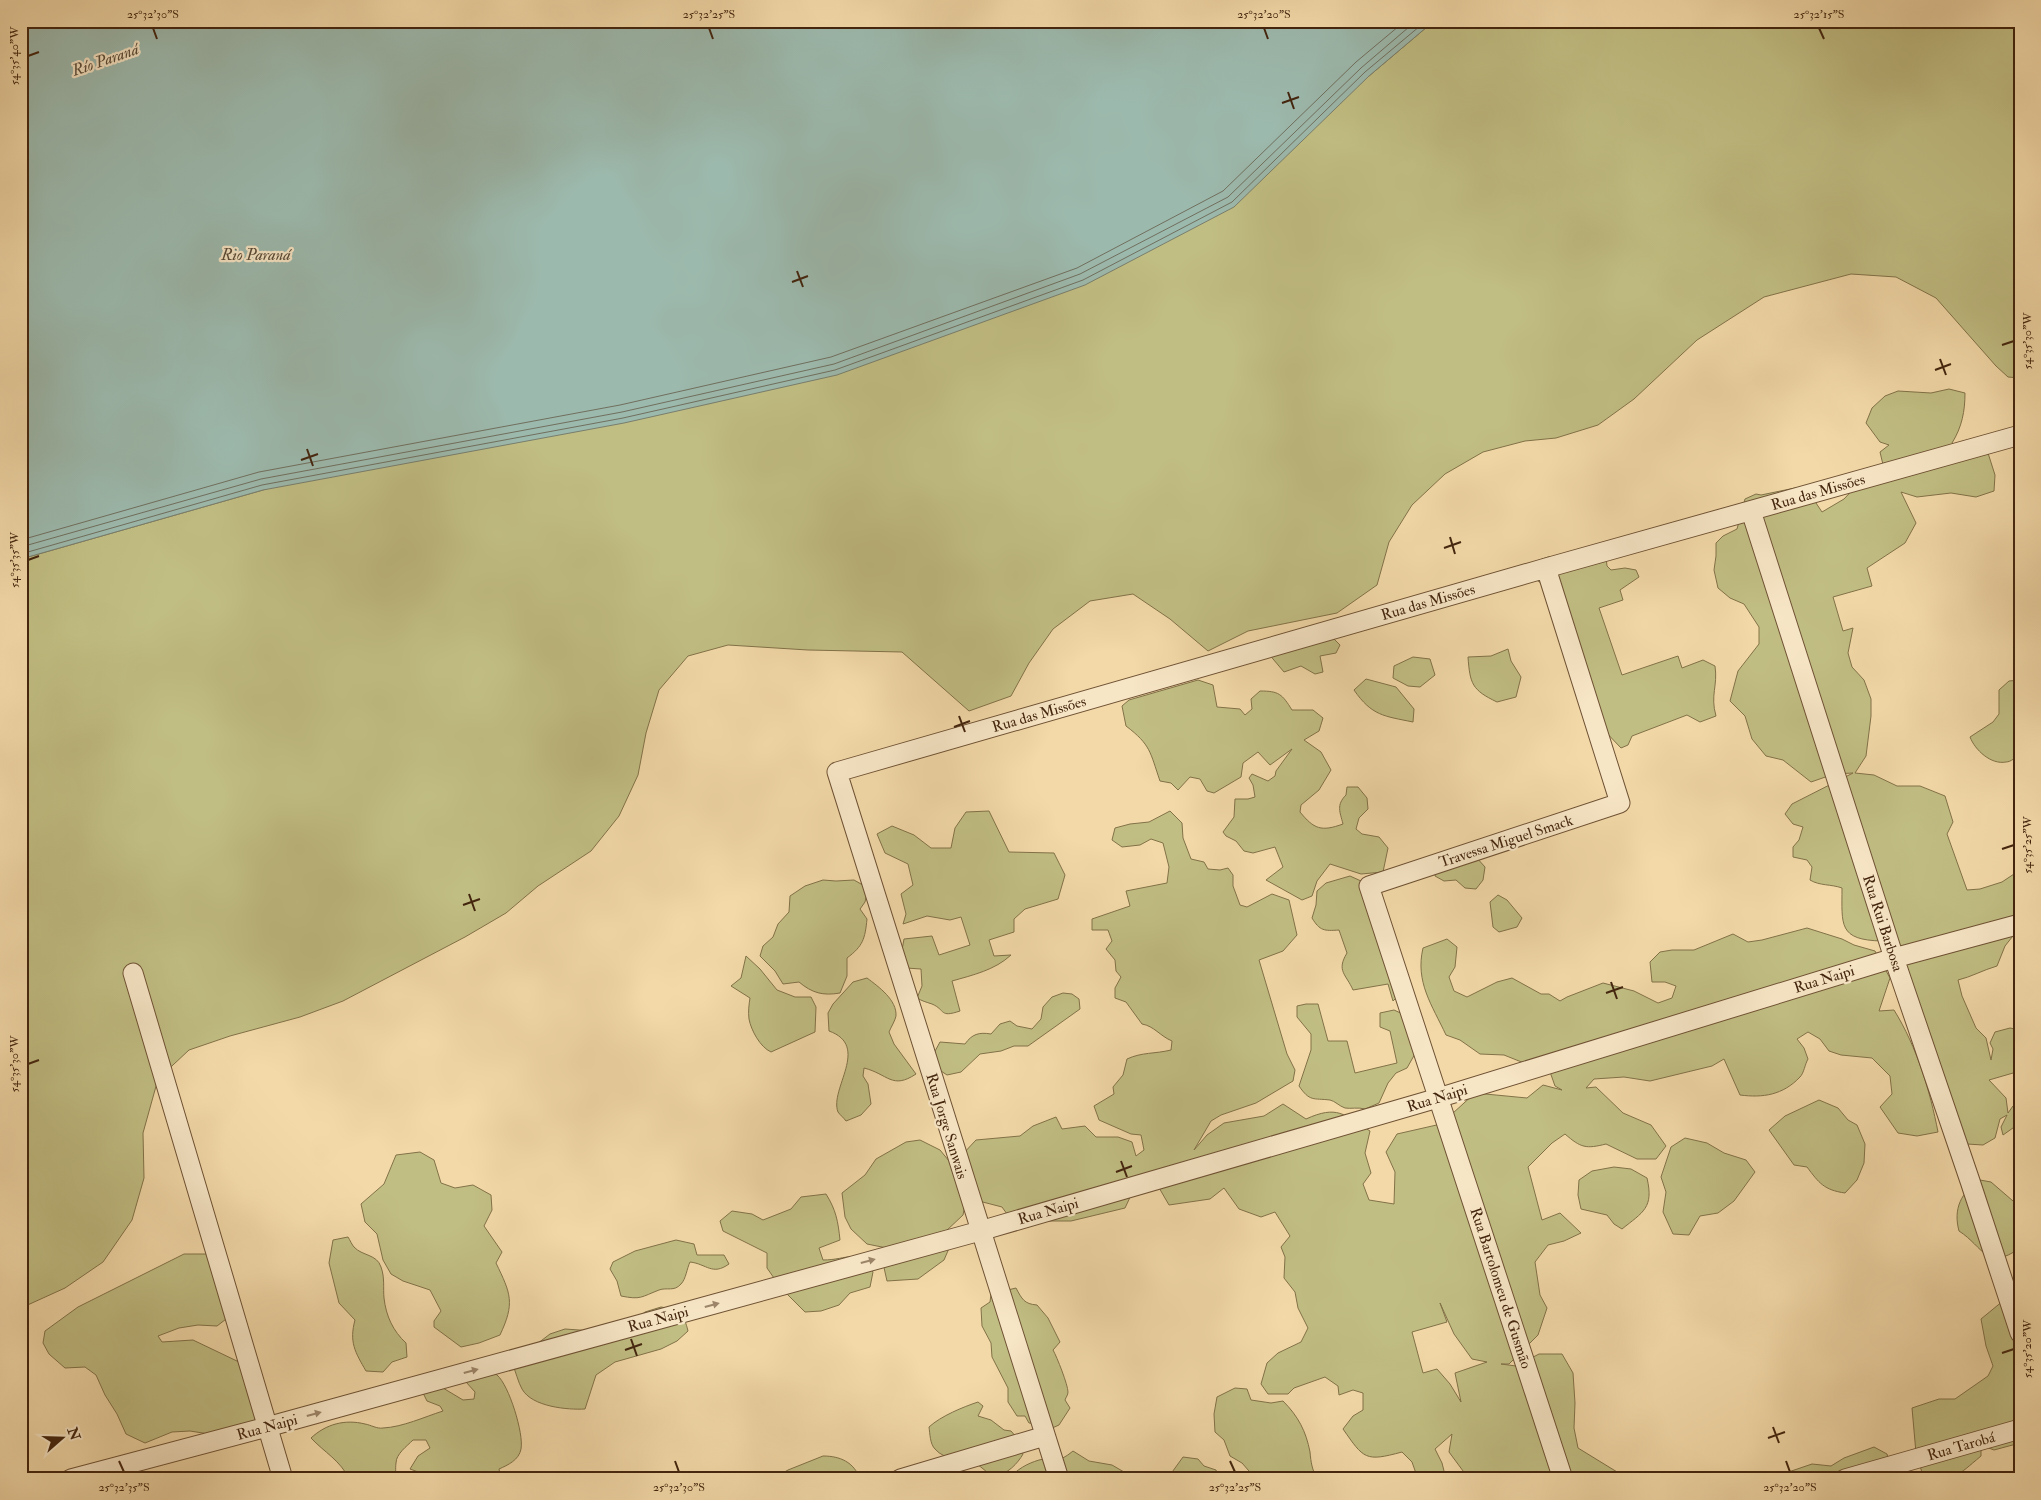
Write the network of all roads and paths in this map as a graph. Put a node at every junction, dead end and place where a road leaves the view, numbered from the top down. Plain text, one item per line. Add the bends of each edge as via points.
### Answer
1 (2020, 434) edge
2 (1751, 511) junction
3 (1546, 568) junction
4 (837, 772) joint
5 (2020, 924) edge
6 (1894, 958) junction
7 (133, 972) dead end
8 (1438, 1098) junction
9 (980, 1231) junction
10 (2020, 1333) edge
11 (267, 1427) junction
12 (2020, 1429) edge
13 (1045, 1436) junction
14 (71, 1479) edge
15 (283, 1479) edge
16 (900, 1479) edge
17 (1059, 1479) edge
18 (1563, 1479) edge
19 (1845, 1479) edge

1 - 2 street, Rua das Missões
2 - 3 street, Rua das Missões
2 - 6 street, Rua Rui Barbosa
3 - 4 street, Rua das Missões
3 - 8 street, Travessa Miguel Smack via 1620,803 1369,886
4 - 9 street, Rua Jorge Sanwais
5 - 6 street, Rua Naipi
6 - 8 street, Rua Naipi
6 - 10 street, Rua Rui Barbosa
7 - 11 street
8 - 9 street, Rua Naipi
8 - 18 street, Rua Bartolomeu de Gusmão
11 -> 9 street, Rua Naipi
9 - 13 street, Rua Jorge Sanwais
11 - 14 street, Rua Naipi
11 - 15 street
12 - 19 street, Rua Tarobá
13 - 16 street
13 - 17 street, Rua Jorge Sanwais

